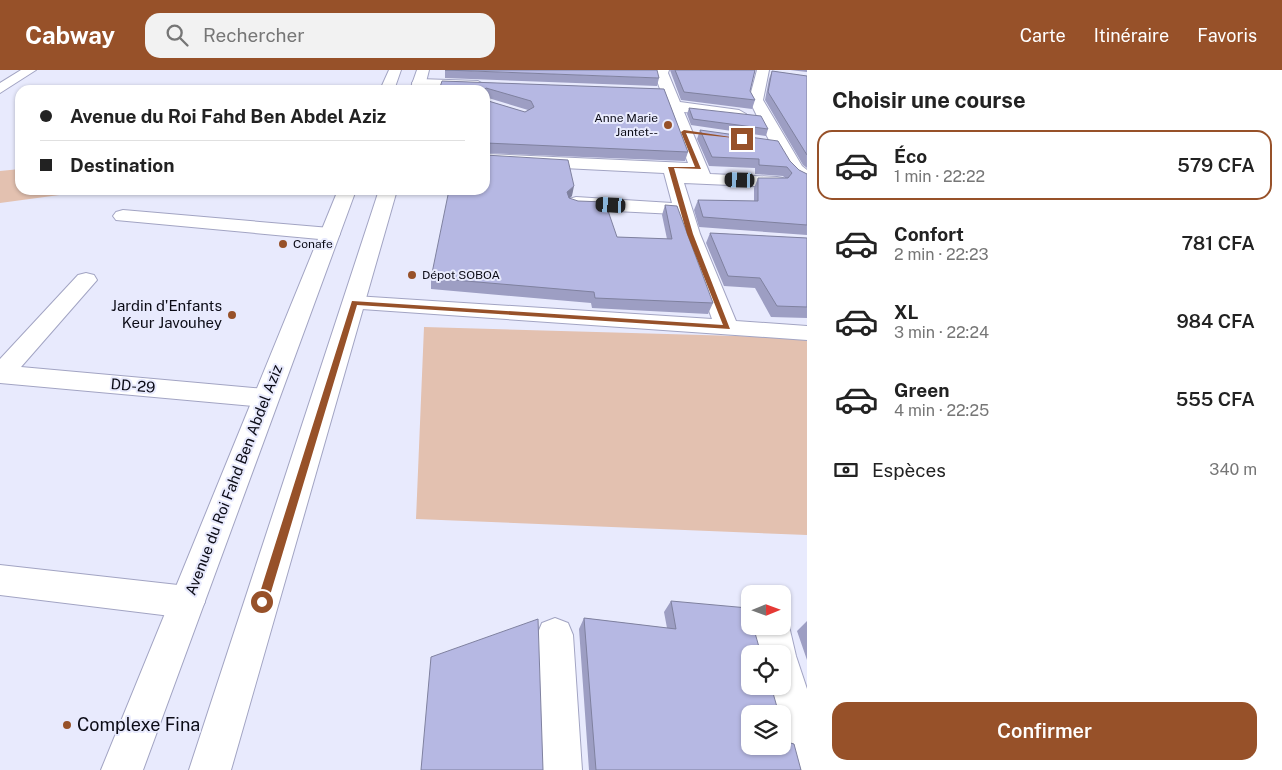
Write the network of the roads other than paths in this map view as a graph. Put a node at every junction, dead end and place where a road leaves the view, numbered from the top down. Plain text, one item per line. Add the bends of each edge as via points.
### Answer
1 (23, 70) edge
2 (29, 70) edge
3 (395, 70) edge
4 (663, 70) edge
5 (759, 71) edge
6 (780, 74) edge
7 (420, 81) edge
8 (389, 85) edge
9 (475, 85) edge
10 (0, 89) edge
11 (666, 97) junction
12 (766, 117) junction
13 (684, 132) junction
14 (703, 134) edge
15 (761, 141) edge
16 (781, 144) junction
17 (490, 159) edge
18 (740, 164) edge
19 (702, 167) junction
20 (673, 172) junction
21 (801, 174) edge
22 (777, 182) edge
23 (345, 195) edge
24 (387, 195) edge
25 (576, 203) edge
26 (682, 209) junction
27 (123, 216) dead end
28 (330, 234) junction
29 (86, 280) dead end
30 (355, 303) junction
31 (727, 327) junction
32 (807, 333) edge
33 (1, 374) edge
34 (265, 398) junction
35 (0, 580) edge
36 (187, 602) junction
37 (555, 635) dead end
38 (789, 695) edge
39 (807, 759) edge
40 (122, 770) edge
41 (210, 770) edge
42 (561, 770) edge

1 - 2 street
2 - 10 street
3 - 8 street
4 - 11 street
5 - 6 street
5 - 12 street via 756,100
7 - 9 street
11 - 12 street
11 - 13 street
12 - 16 street
13 - 14 street
13 - 19 street
15 - 16 street
16 - 21 street
17 - 20 street
18 - 21 street
19 - 20 street
19 - 22 street
20 - 26 street
23 - 28 street, Avenue du Roi Fahd Ben Abdel Aziz
24 - 30 street
25 - 26 street
26 - 31 street via 700,234
27 - 28 street
28 - 34 street, Avenue du Roi Fahd Ben Abdel Aziz
29 - 33 street
30 - 31 street
30 - 41 street
31 - 32 street
33 - 34 street, DD-29
34 - 36 street, Avenue du Roi Fahd Ben Abdel Aziz
35 - 36 street
36 - 40 street, Avenue du Roi Fahd Ben Abdel Aziz
37 - 42 street
38 - 39 street

